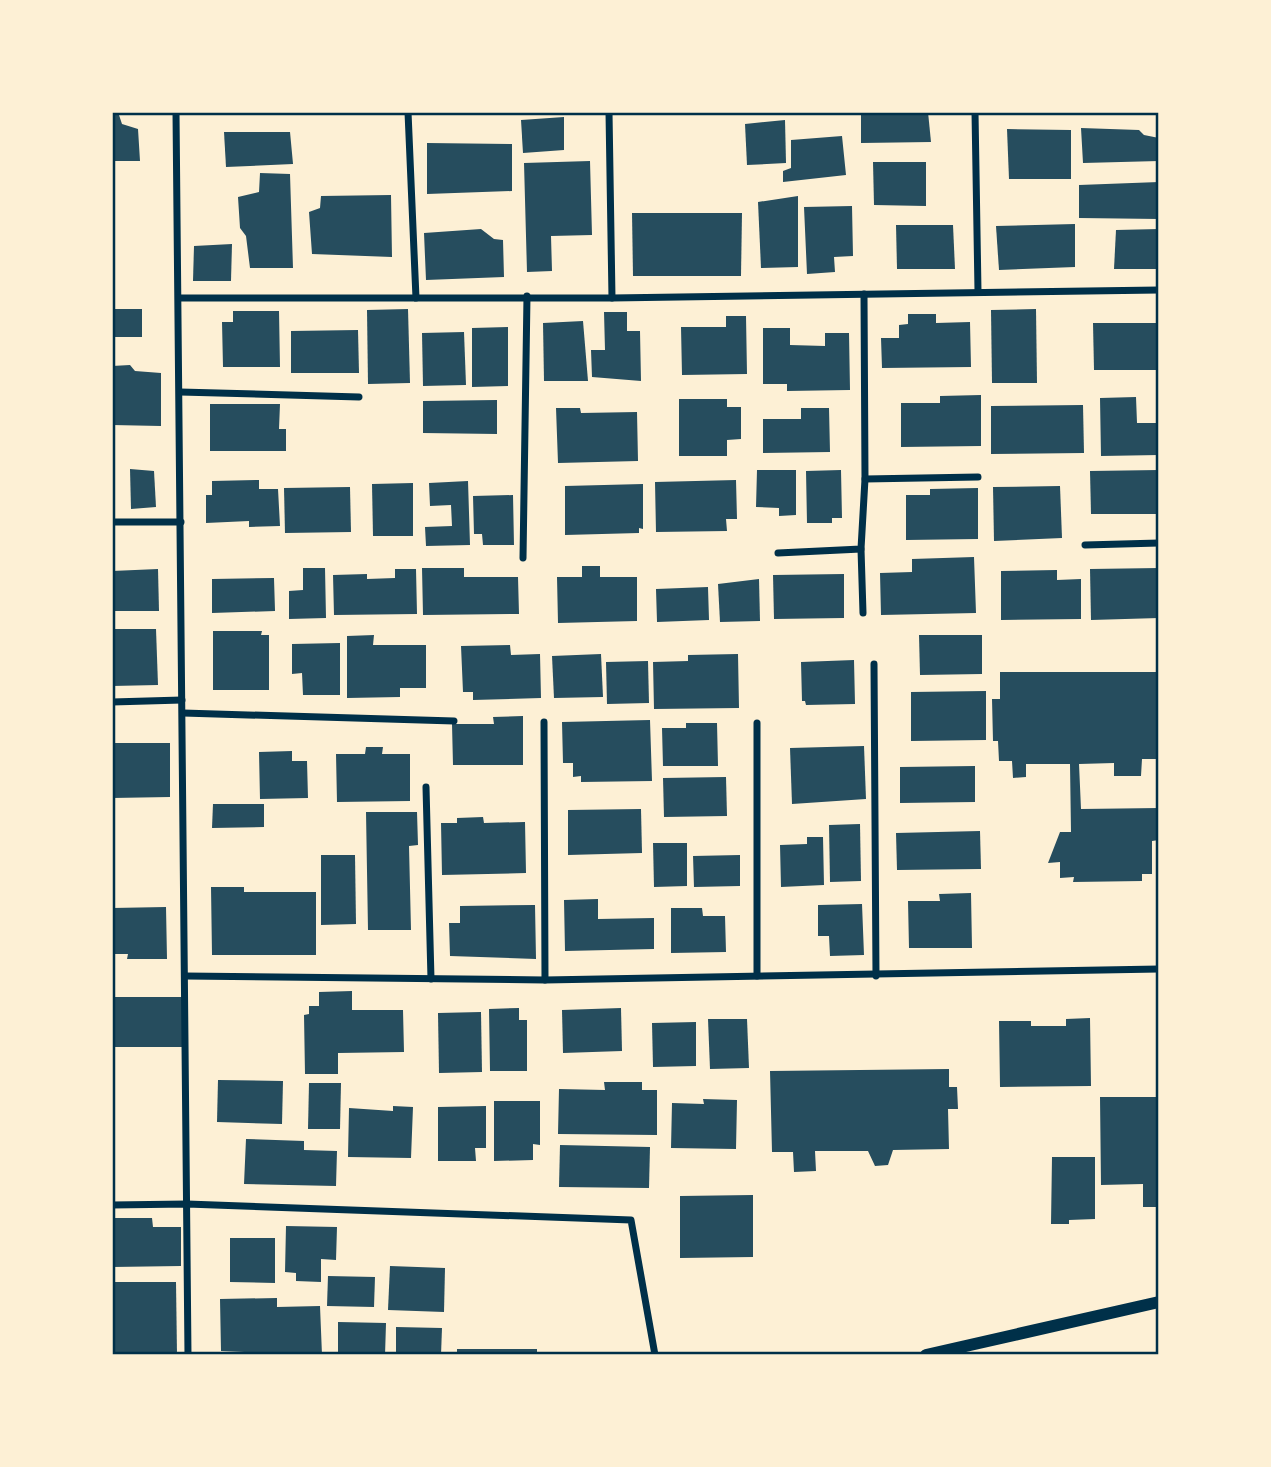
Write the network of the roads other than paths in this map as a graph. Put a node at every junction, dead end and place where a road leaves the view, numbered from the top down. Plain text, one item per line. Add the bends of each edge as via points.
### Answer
1 (176, 112) edge
2 (408, 112) edge
3 (609, 112) edge
4 (975, 112) edge
5 (1159, 290) edge
6 (978, 291) junction
7 (864, 294) junction
8 (527, 296) junction
9 (178, 298) junction
10 (416, 298) junction
11 (612, 298) junction
12 (180, 391) junction
13 (359, 397) dead end
14 (978, 477) dead end
15 (865, 479) junction
16 (112, 522) edge
17 (181, 522) junction
18 (1159, 543) edge
19 (1085, 545) dead end
20 (861, 549) junction
21 (778, 553) dead end
22 (523, 558) dead end
23 (863, 613) dead end
24 (874, 664) dead end
25 (182, 700) junction
26 (112, 702) edge
27 (183, 713) junction
28 (454, 722) dead end
29 (544, 722) dead end
30 (757, 723) dead end
31 (426, 787) dead end
32 (1159, 969) edge
33 (185, 976) junction
34 (757, 976) junction
35 (876, 976) junction
36 (431, 979) junction
37 (545, 980) junction
38 (187, 1204) junction
39 (112, 1205) edge
40 (1159, 1302) edge
41 (188, 1355) edge
42 (655, 1355) edge
43 (926, 1355) edge

1 - 9 street
2 - 10 street
3 - 11 street
4 - 6 street
5 - 6 street
6 - 7 street
7 - 11 street
7 - 15 street
8 - 10 street
8 - 11 street
8 - 22 street
9 - 10 street
9 - 12 street
12 - 13 street
12 - 17 street
14 - 15 street
15 - 20 street
16 - 17 street
17 - 25 street
18 - 19 street
20 - 21 street
20 - 23 street
24 - 35 street
25 - 26 street
25 - 27 street
27 - 28 street
27 - 33 street
29 - 37 street
30 - 34 street
31 - 36 street
32 - 35 street
33 - 36 street
33 - 38 street
34 - 35 street
34 - 37 street
36 - 37 street
38 - 39 street
38 - 41 street
38 - 42 street via 631,1220
40 - 43 street

